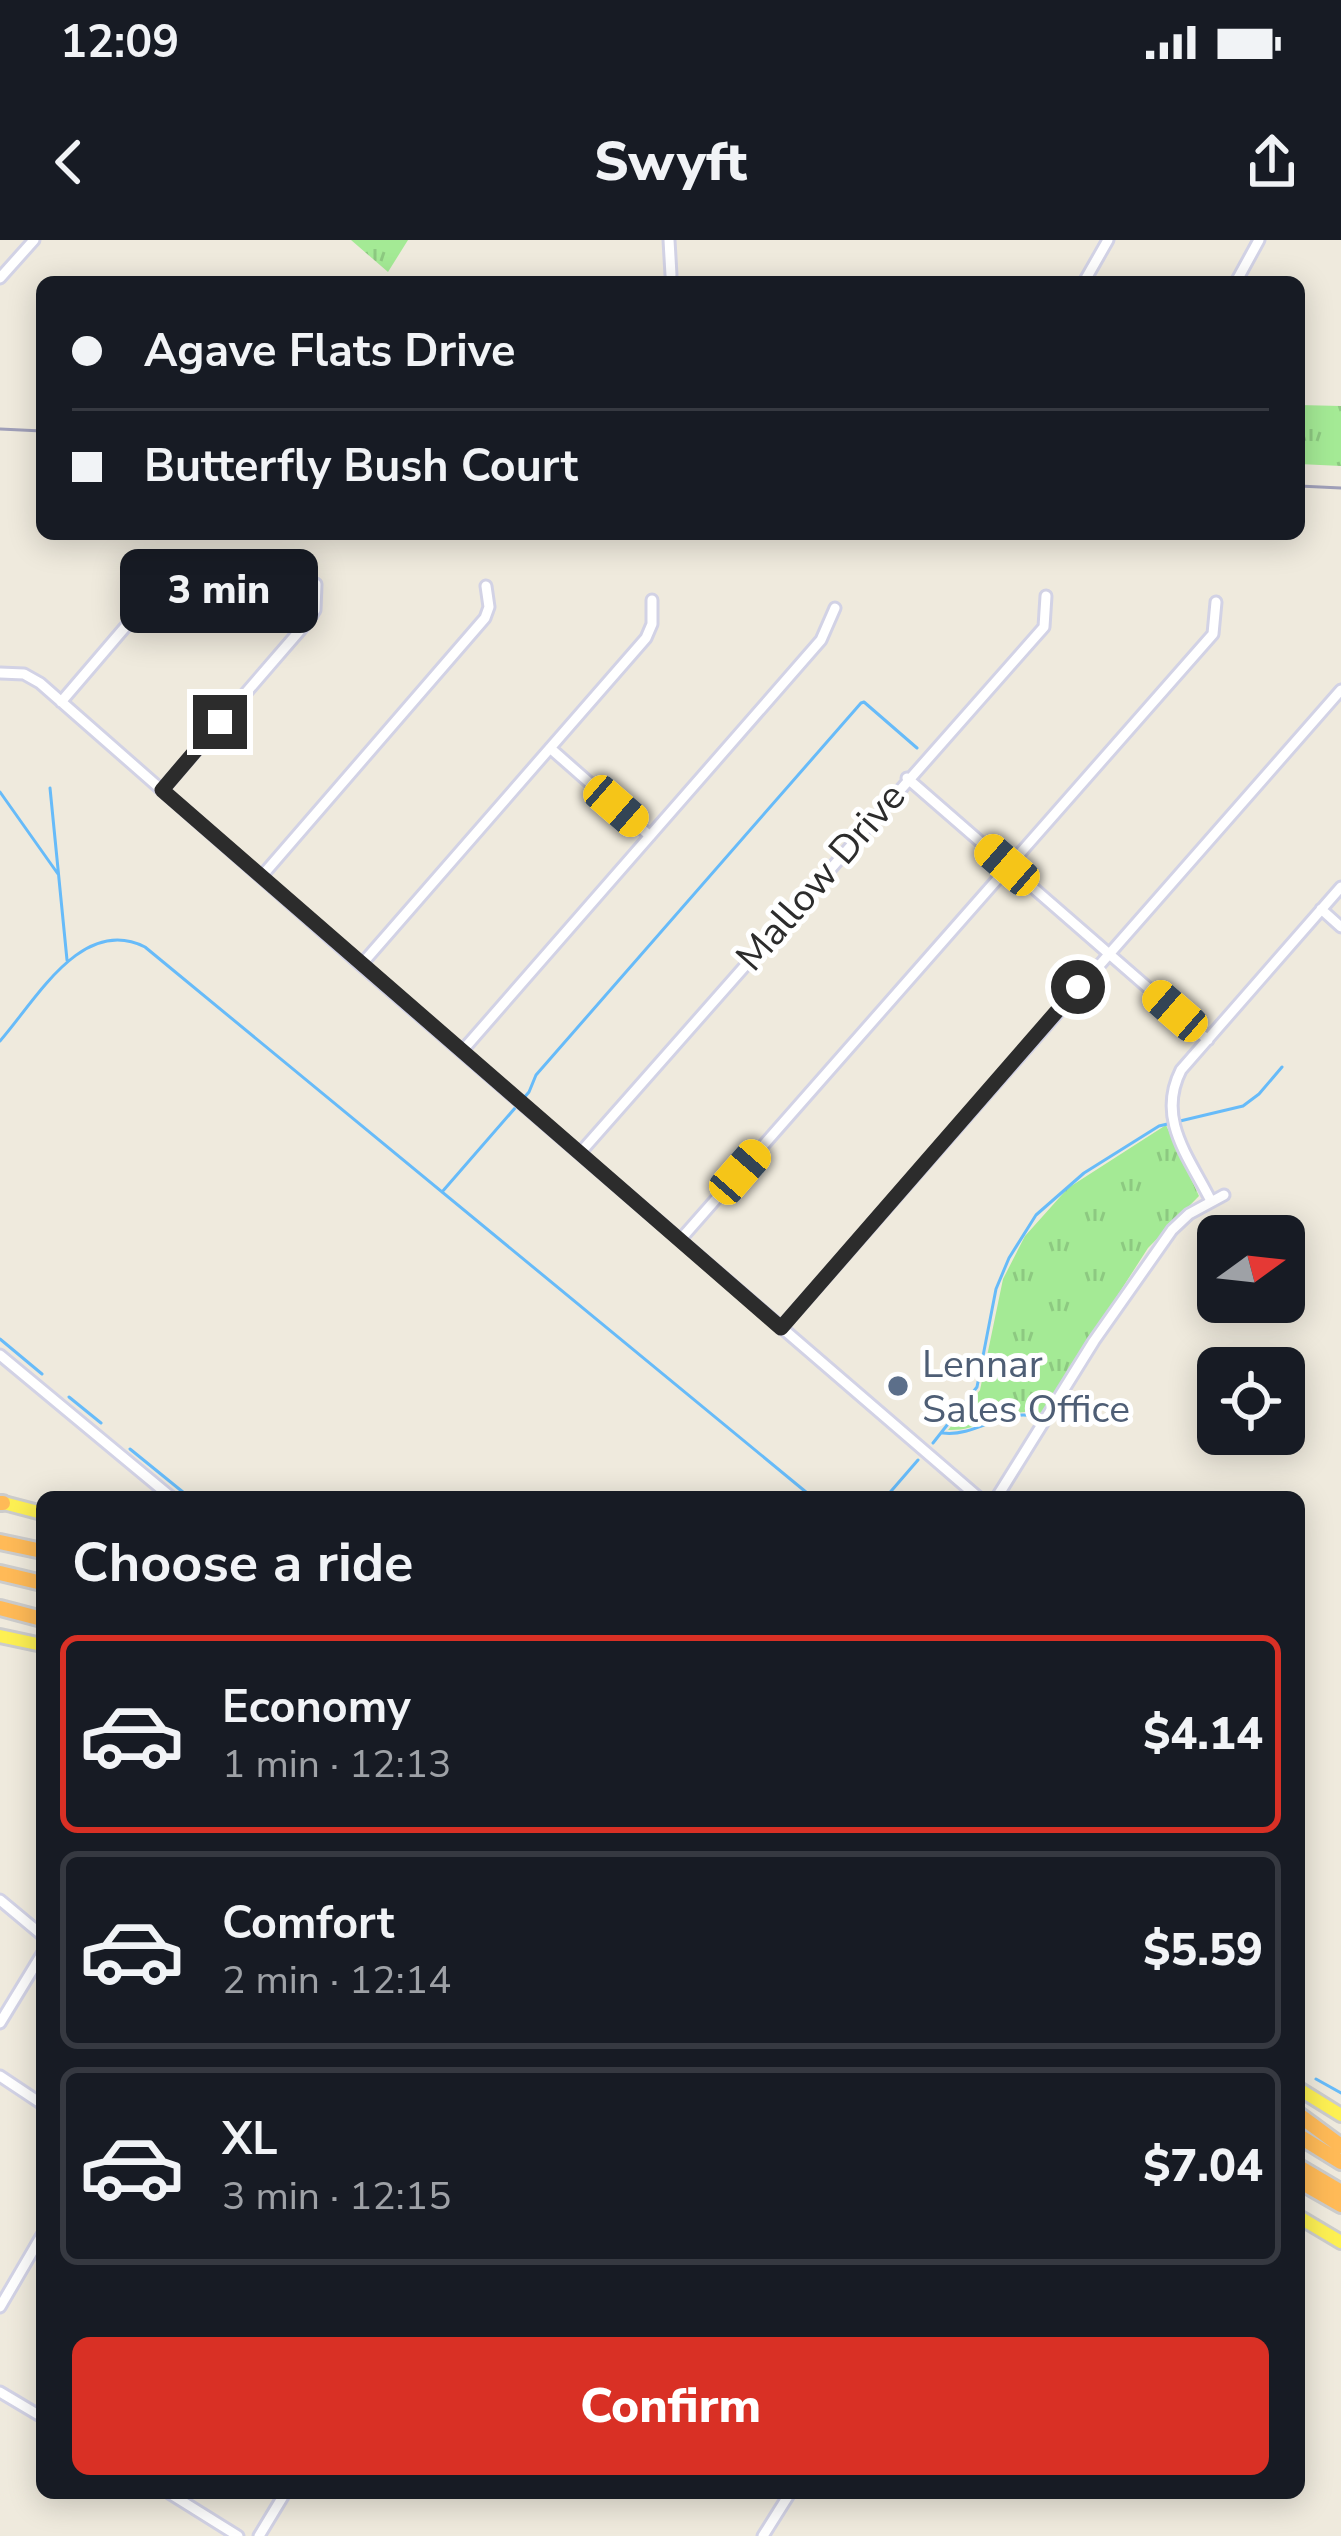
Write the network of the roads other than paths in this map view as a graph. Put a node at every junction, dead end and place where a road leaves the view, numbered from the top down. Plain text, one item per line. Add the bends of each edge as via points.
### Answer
1 (34, 240) edge
2 (669, 240) edge
3 (1108, 240) edge
4 (1259, 240) edge
5 (671, 274) dead end
6 (1087, 276) edge
7 (1239, 276) edge
8 (0, 278) edge
9 (146, 575) dead end
10 (316, 584) dead end
11 (486, 586) dead end
12 (1046, 596) dead end
13 (652, 600) dead end
14 (1216, 602) dead end
15 (836, 608) dead end
16 (0, 673) edge
17 (1341, 690) edge
18 (62, 701) junction
19 (550, 748) junction
20 (907, 778) junction
21 (162, 790) junction
22 (650, 836) junction
23 (1007, 865) junction
24 (261, 877) junction
25 (1341, 886) edge
26 (1321, 909) junction
27 (1341, 927) edge
28 (1108, 953) junction
29 (361, 965) junction
30 (1208, 1040) junction
31 (463, 1050) junction
32 (580, 1153) junction
33 (1224, 1195) dead end
34 (1211, 1201) junction
35 (680, 1240) junction
36 (781, 1328) junction
37 (0, 1355) edge
38 (164, 1491) edge
39 (971, 1491) edge
40 (1001, 1491) edge
41 (1, 1503) edge
42 (36, 1512) edge
43 (0, 1542) edge
44 (36, 1550) edge
45 (0, 1573) edge
46 (36, 1581) edge
47 (0, 1608) edge
48 (36, 1617) edge
49 (0, 1636) edge
50 (36, 1644) edge
51 (0, 1900) edge
52 (36, 1929) edge
53 (36, 1964) edge
54 (0, 2024) edge
55 (0, 2076) edge
56 (1305, 2094) edge
57 (36, 2100) edge
58 (1341, 2115) edge
59 (1305, 2119) edge
60 (1305, 2140) edge
61 (1341, 2146) edge
62 (1341, 2162) edge
63 (1305, 2171) edge
64 (1305, 2184) edge
65 (1341, 2192) edge
66 (1341, 2205) edge
67 (1305, 2221) edge
68 (1341, 2242) edge
69 (36, 2245) edge
70 (0, 2307) edge
71 (0, 2392) edge
72 (36, 2413) edge
73 (179, 2499) edge
74 (281, 2499) edge
75 (786, 2499) edge
76 (238, 2536) edge
77 (259, 2536) edge
78 (763, 2536) edge

1 - 8 street
2 - 5 street
3 - 6 street
4 - 7 street
9 - 18 street via 144,604
10 - 21 street via 308,621
11 - 24 street via 485,618
12 - 20 street, Mallow Drive via 1044,626
13 - 19 street via 646,638
14 - 23 street via 1213,634
15 - 22 street via 821,640
16 - 18 street via 40,683
17 - 28 street
18 - 21 street
19 - 22 street
19 - 29 street
20 - 23 street
20 - 32 street, Mallow Drive
21 - 24 street
22 - 31 street
23 - 28 street
23 - 35 street
24 - 29 street
25 - 26 street
26 - 27 street
26 - 30 street
28 - 30 street
28 - 36 street
29 - 31 street
30 - 34 street via 1181,1070 1170,1112
31 - 32 street
32 - 35 street
33 - 34 street
34 - 40 street via 1172,1230
35 - 36 street
36 - 39 street
37 - 38 street
41 - 42 main road
43 - 44 highway
45 - 46 highway
47 - 48 highway
49 - 50 main road
51 - 52 street
53 - 54 street
55 - 57 street
56 - 58 main road
59 - 61 highway
60 - 62 highway
63 - 65 highway
64 - 66 highway
67 - 68 main road
69 - 70 street
71 - 72 street
73 - 76 street
74 - 77 street
75 - 78 street

